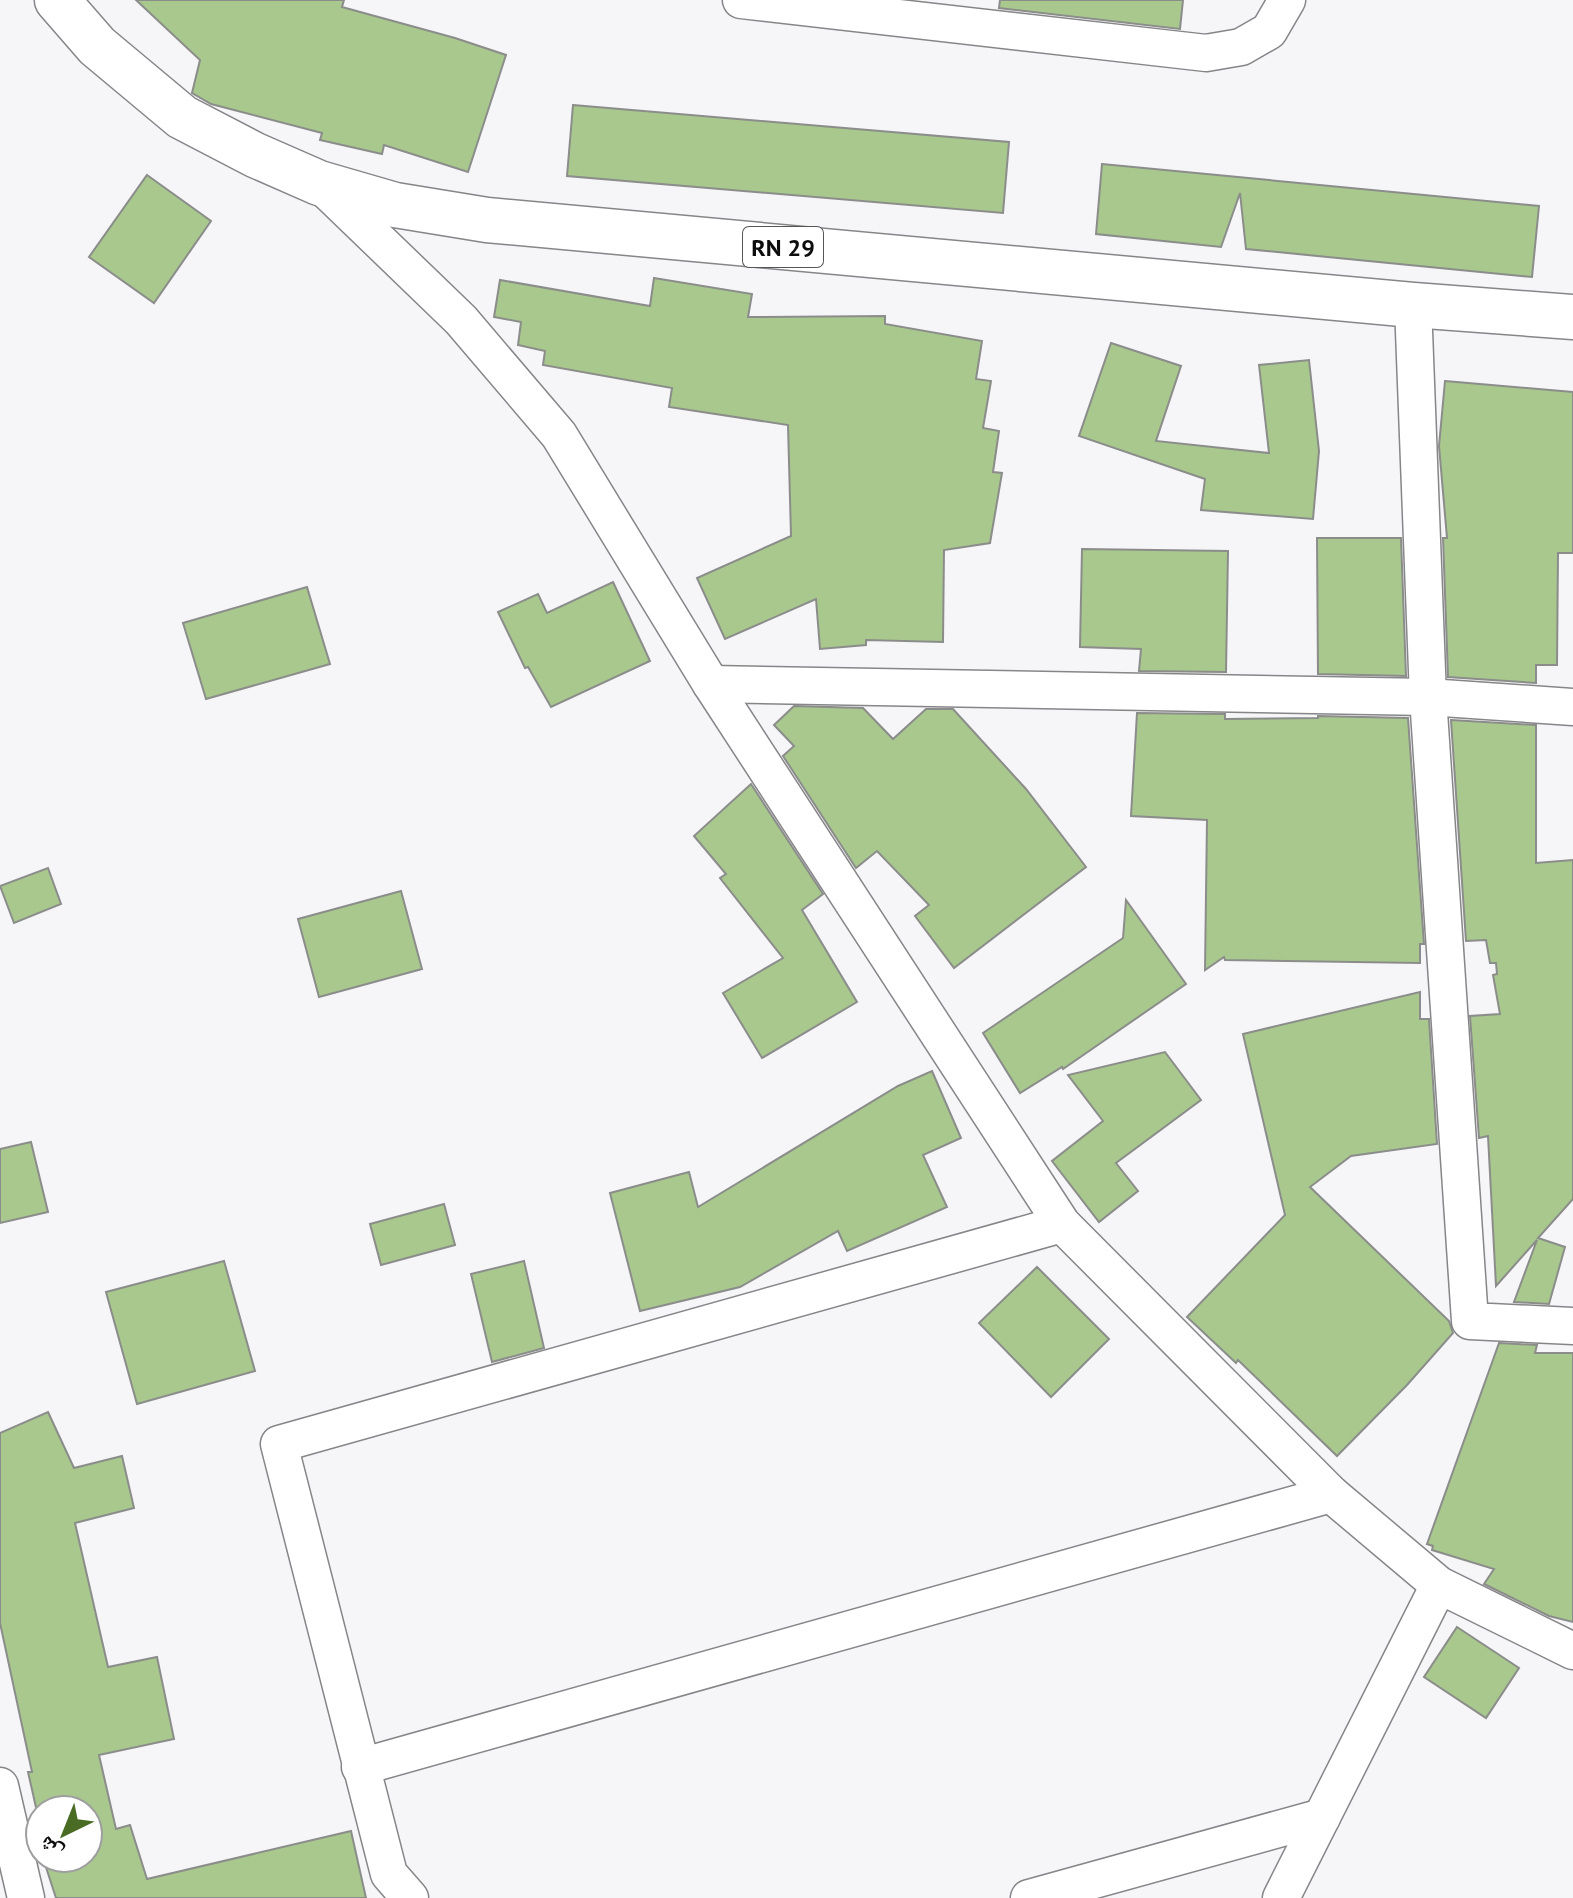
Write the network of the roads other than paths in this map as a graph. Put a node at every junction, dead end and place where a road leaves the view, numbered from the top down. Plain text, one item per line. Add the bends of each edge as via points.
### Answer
1 (57, 0) edge
2 (741, 0) edge
3 (1287, 0) edge
4 (319, 183) junction
5 (1413, 305) junction
6 (1573, 317) edge
7 (711, 684) junction
8 (1428, 697) junction
9 (1573, 707) edge
10 (1062, 1224) junction
11 (1573, 1326) edge
12 (1331, 1494) junction
13 (1439, 1585) junction
14 (1573, 1651) edge
15 (360, 1767) junction
16 (0, 1786) edge
17 (1322, 1817) junction
18 (26, 1898) edge
19 (410, 1898) edge
20 (1029, 1898) edge
21 (1281, 1898) edge

1 - 4 main road, RN 29 via 97,46 182,117
2 - 3 street via 1206,53 1241,47 1269,31
4 - 5 main road, RN 29 via 395,205 487,220
4 - 7 street via 461,320 559,435
5 - 6 main road, RN 29
5 - 8 street
7 - 8 street
7 - 10 street
8 - 9 street
8 - 11 street via 1470,1321
10 - 12 street
10 - 15 street via 279,1444
12 - 13 street
12 - 15 street
13 - 14 street
13 - 17 street
15 - 19 street via 389,1874
16 - 18 street
17 - 20 street
17 - 21 street

